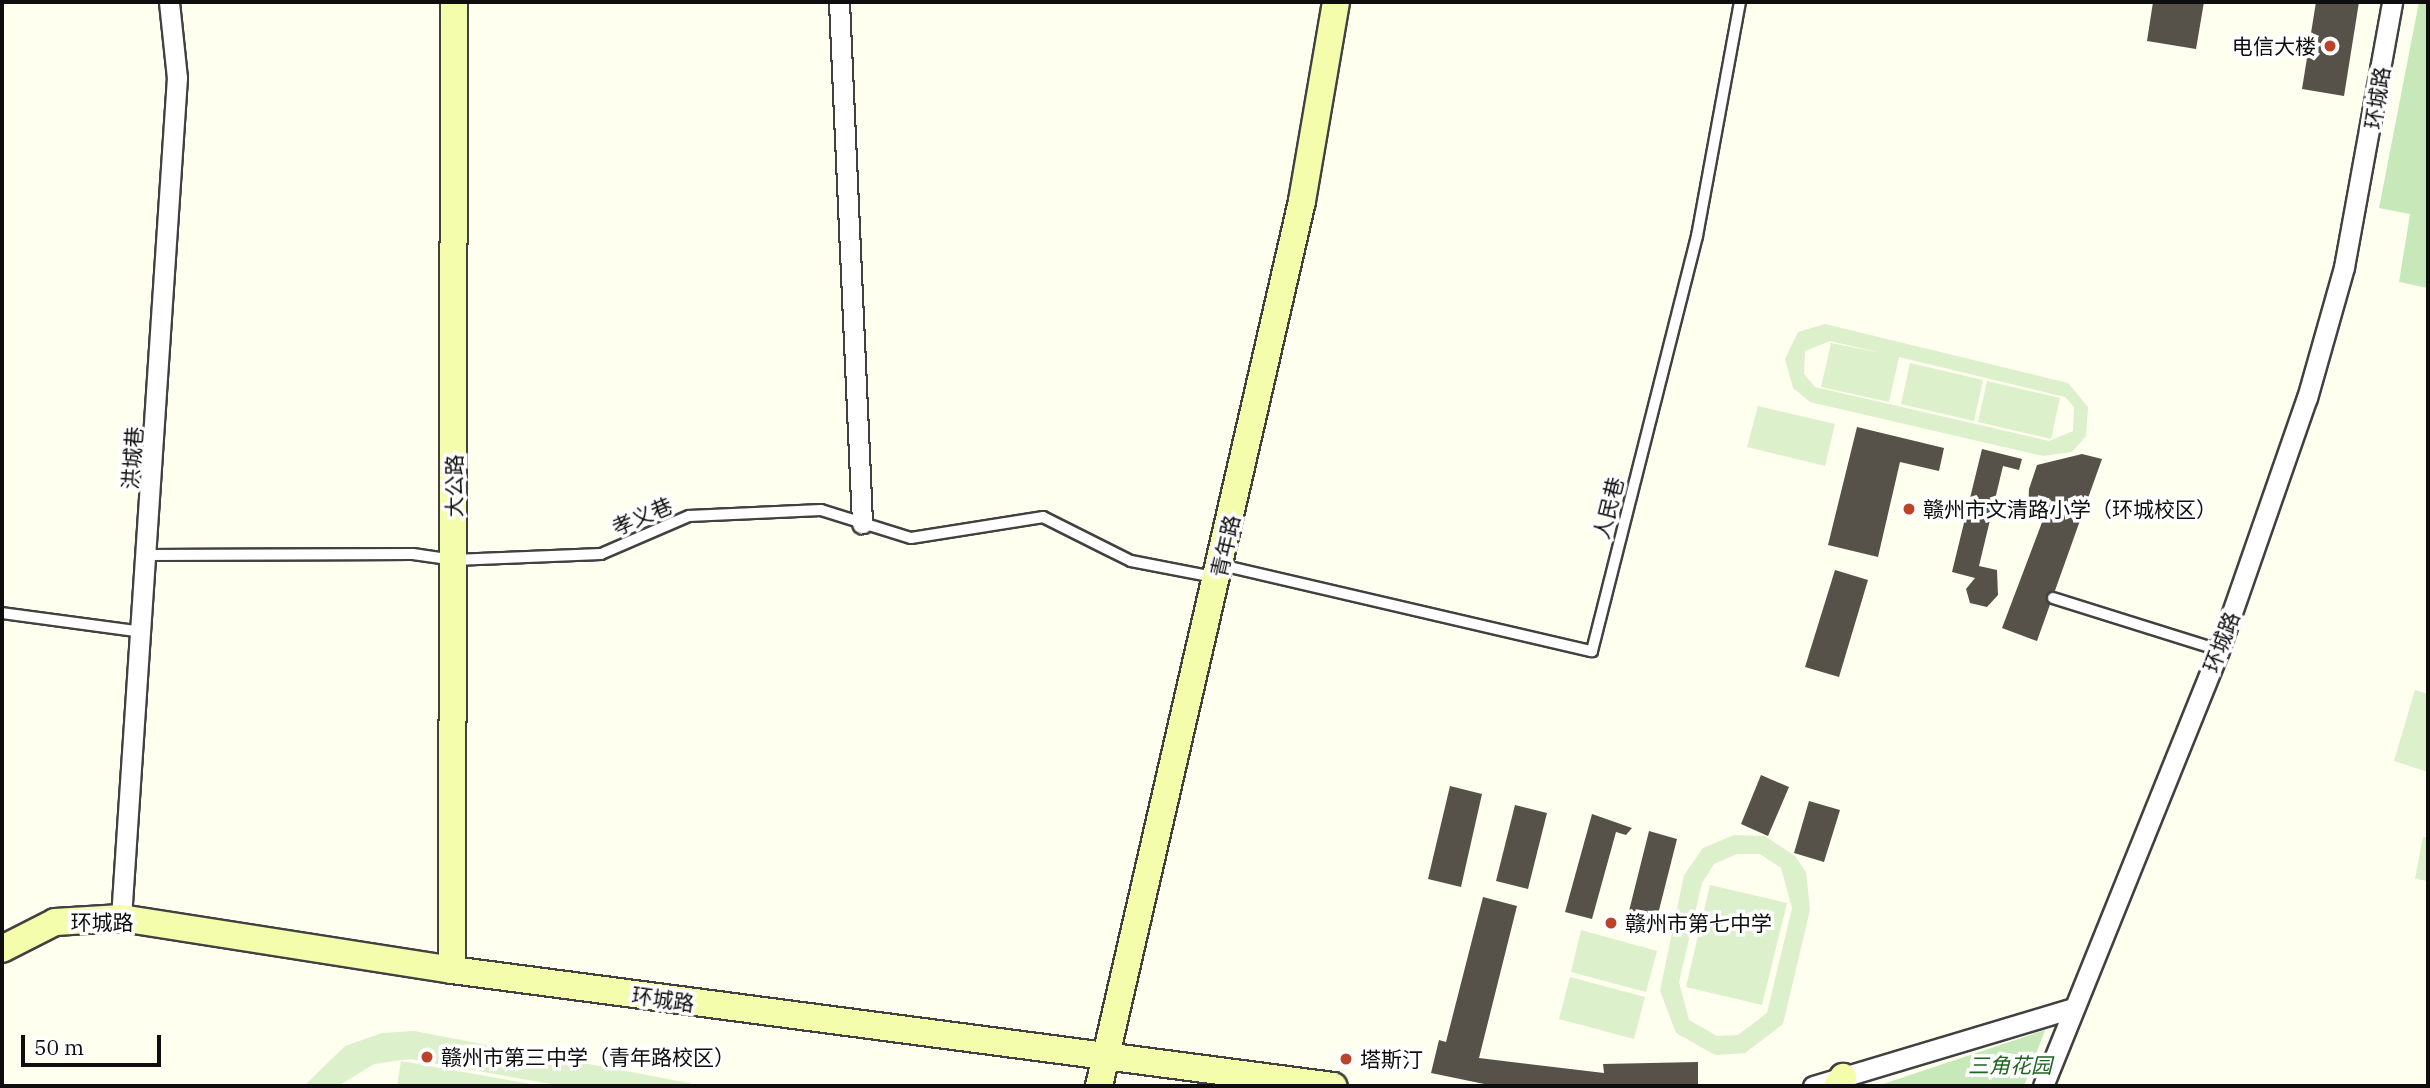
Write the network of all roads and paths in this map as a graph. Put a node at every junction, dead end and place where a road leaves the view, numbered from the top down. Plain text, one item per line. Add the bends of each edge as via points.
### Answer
1 (169, 2) edge
2 (454, 2) edge
3 (839, 2) edge
4 (1336, 2) edge
5 (1740, 2) edge
6 (2392, 2) edge
7 (862, 523) junction
8 (148, 555) junction
9 (454, 560) junction
10 (1220, 571) junction
11 (2053, 597) dead end
12 (2, 613) edge
13 (142, 632) junction
14 (2219, 650) junction
15 (121, 918) junction
16 (2, 949) edge
17 (452, 970) junction
18 (2070, 1009) junction
19 (1106, 1059) junction
20 (1840, 1081) edge
21 (1099, 1086) edge
22 (1333, 1086) edge
23 (1813, 1086) edge
24 (2043, 1086) edge

1 - 8 street, 洪城巷 via 177,78
2 - 9 street, 大公路
3 - 7 street
4 - 10 street, 青年路 via 1302,201
5 - 10 lane, 人民巷 via 1697,236 1592,651
6 - 14 street, 环城路 via 2344,267 2307,398
7 - 9 lane, 孝义巷 via 821,510 689,516 601,554
7 - 10 lane, 孝义巷 via 911,538 1044,517 1131,561
8 - 9 lane, 孝义巷 via 413,554
8 - 13 street, 洪城巷
9 - 17 street, 大公路
10 - 19 street, 青年路
11 - 14 lane
12 - 13 lane
13 - 15 street, 洪城巷
14 - 18 street, 环城路
15 - 16 street, 环城路 via 55,922
15 - 17 street, 环城路
17 - 19 street, 环城路
18 - 20 street
18 - 24 street, 环城路
19 - 21 street, 青年路
19 - 22 street, 环城路
20 - 23 street

